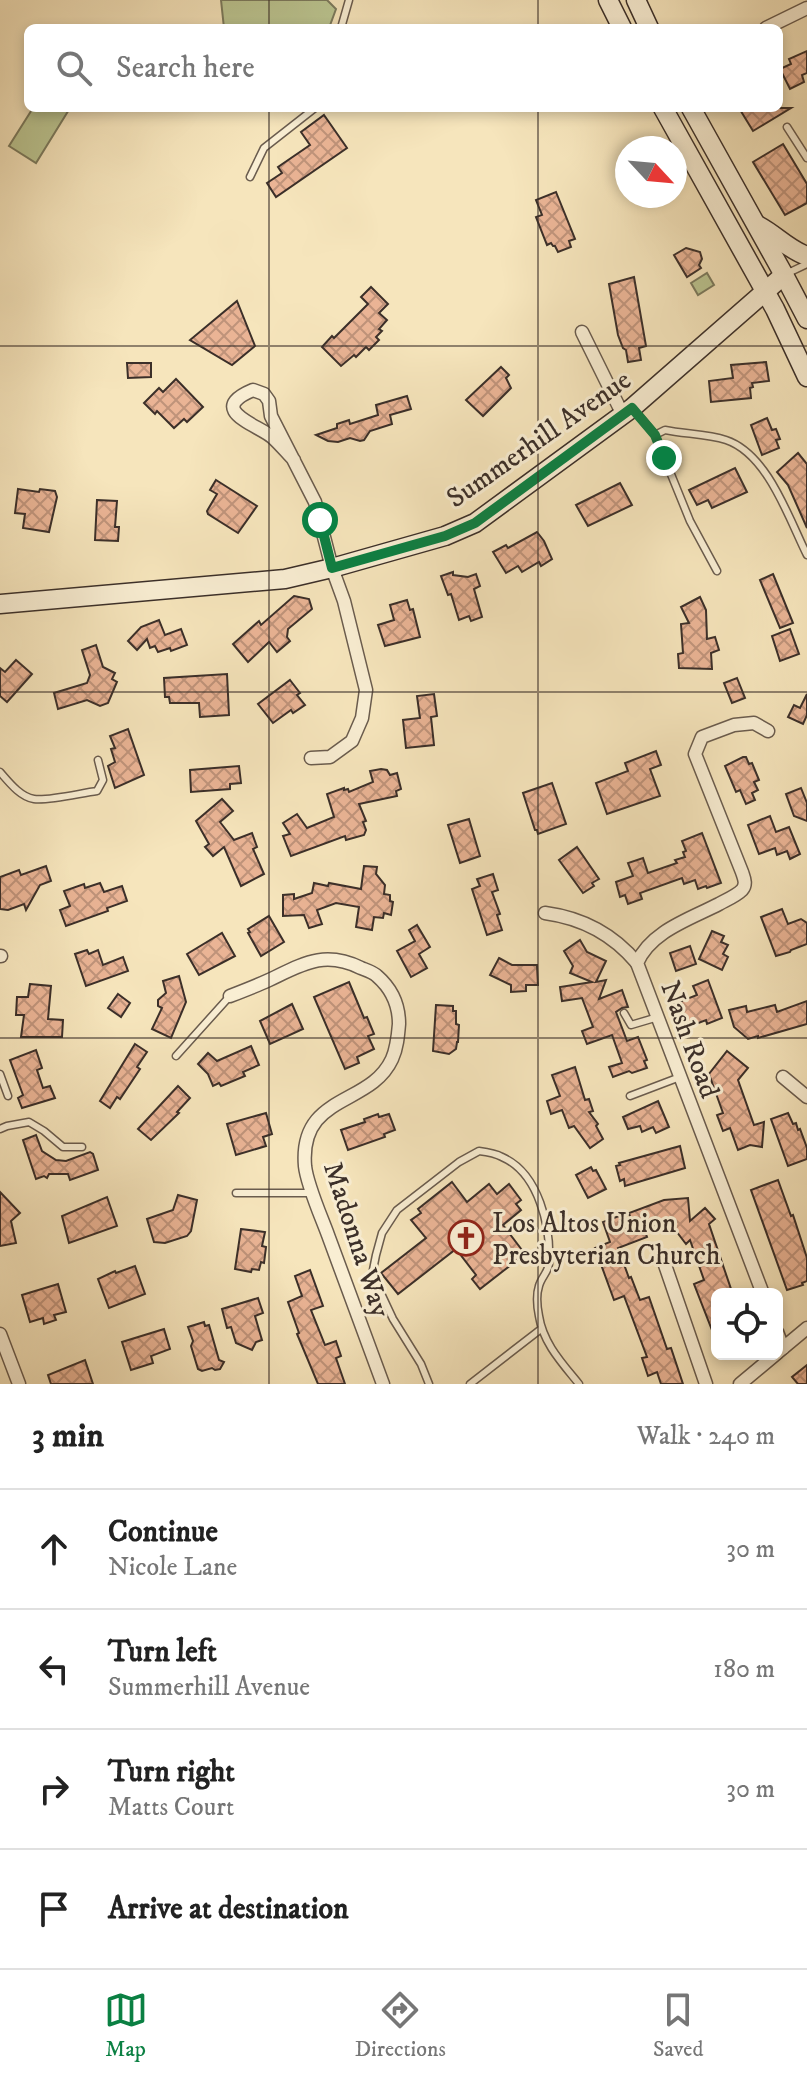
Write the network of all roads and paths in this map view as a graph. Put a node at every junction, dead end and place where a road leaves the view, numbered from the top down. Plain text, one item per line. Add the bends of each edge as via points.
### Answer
1 (349, 0) edge
2 (608, 0) edge
3 (636, 0) edge
4 (807, 8) edge
5 (619, 23) edge
6 (342, 24) edge
7 (647, 24) edge
8 (774, 24) edge
9 (310, 112) edge
10 (665, 112) edge
11 (693, 112) edge
12 (787, 127) dead end
13 (807, 158) edge
14 (250, 177) dead end
15 (756, 224) junction
16 (807, 256) edge
17 (807, 264) edge
18 (784, 275) junction
19 (765, 293) junction
20 (807, 319) edge
21 (582, 332) dead end
22 (807, 377) edge
23 (628, 412) junction
24 (655, 435) junction
25 (294, 460) junction
26 (807, 555) edge
27 (332, 568) junction
28 (717, 571) dead end
29 (0, 604) edge
30 (768, 731) dead end
31 (311, 758) dead end
32 (98, 760) dead end
33 (0, 772) edge
34 (545, 913) dead end
35 (637, 963) junction
36 (230, 996) joint
37 (624, 1013) dead end
38 (658, 1017) junction
39 (176, 1056) dead end
40 (1, 1074) edge
41 (12, 1074) dead end
42 (680, 1077) junction
43 (783, 1077) dead end
44 (8, 1096) dead end
45 (630, 1096) dead end
46 (807, 1097) edge
47 (0, 1129) edge
48 (82, 1147) dead end
49 (236, 1193) dead end
50 (313, 1193) junction
51 (665, 1265) dead end
52 (761, 1288) edge
53 (807, 1328) edge
54 (541, 1329) junction
55 (0, 1334) edge
56 (783, 1349) edge
57 (769, 1360) edge
58 (19, 1384) edge
59 (383, 1384) edge
60 (429, 1384) edge
61 (470, 1384) edge
62 (579, 1384) edge
63 (706, 1384) edge
64 (740, 1384) edge

1 - 6 lane
2 - 5 street
3 - 7 street
4 - 8 street
9 - 14 lane via 264,148
10 - 19 street
11 - 15 street
12 - 13 lane
15 - 16 street
15 - 18 street
17 - 18 lane
18 - 19 street, Summerhill Avenue
18 - 20 street
19 - 22 street
19 - 23 street, Summerhill Avenue
21 - 23 street
23 - 24 lane
23 - 27 street, Summerhill Avenue via 475,523
24 - 26 lane via 665,430 727,441 748,453 775,487
24 - 28 lane
25 - 25 street via 264,394 253,390 241,395 234,407 239,418 269,435
25 - 27 street via 315,502
27 - 29 street, Summerhill Avenue via 285,579
27 - 31 street via 366,690 352,741 330,757
30 - 35 street, Nash Road via 754,723 734,725 702,737 695,754 742,872 743,889 660,935
32 - 33 lane via 103,780 97,791 53,797 32,799
34 - 35 street via 601,931
35 - 38 street, Nash Road
36 - 39 lane
36 - 50 street, Madonna Way via 322,959 345,960 375,974 395,996 398,1040 391,1062 379,1077 323,1113 308,1134 305,1166
37 - 38 lane via 631,1025
38 - 42 street, Nash Road
40 - 41 lane
40 - 44 lane
42 - 45 lane
42 - 52 street, Nash Road
43 - 46 street
47 - 48 lane via 29,1122 63,1147
49 - 50 lane
50 - 59 street, Madonna Way
51 - 63 street
53 - 56 street
54 - 60 lane via 537,1300 549,1268 541,1203 516,1166 479,1151 397,1210 376,1255 378,1287
54 - 61 lane
54 - 62 lane
55 - 58 street
57 - 64 street

